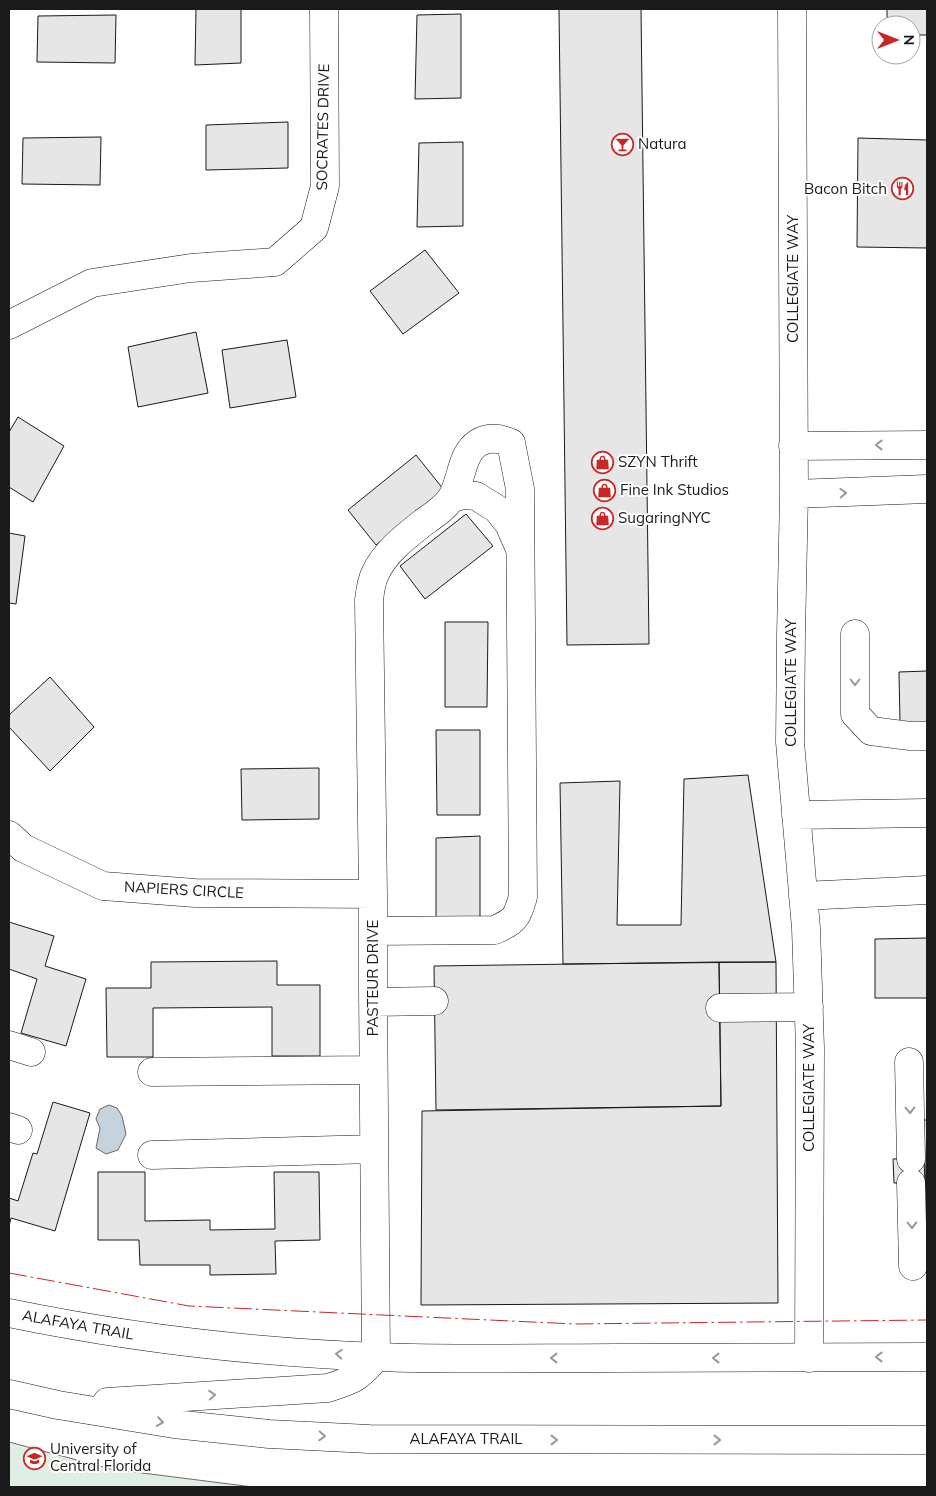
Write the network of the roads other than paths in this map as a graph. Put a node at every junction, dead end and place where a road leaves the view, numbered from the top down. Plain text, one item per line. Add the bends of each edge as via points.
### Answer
1 (324, 9) edge
2 (792, 9) edge
3 (9, 325) edge
4 (927, 445) edge
5 (793, 446) junction
6 (927, 489) edge
7 (794, 494) junction
8 (452, 498) junction
9 (520, 552) junction
10 (855, 634) dead end
11 (927, 736) edge
12 (927, 813) edge
13 (796, 815) junction
14 (9, 835) edge
15 (927, 890) edge
16 (372, 894) junction
17 (803, 896) junction
18 (372, 931) junction
19 (434, 1001) dead end
20 (373, 1002) junction
21 (809, 1007) junction
22 (720, 1008) dead end
23 (909, 1062) dead end
24 (374, 1070) junction
25 (152, 1072) dead end
26 (374, 1148) junction
27 (152, 1155) dead end
28 (913, 1266) dead end
29 (9, 1313) edge
30 (376, 1357) junction
31 (927, 1357) edge
32 (810, 1358) junction
33 (9, 1394) edge
34 (58, 1405) junction
35 (927, 1440) edge

1 - 3 street, SOCRATES DRIVE via 325,186 314,228 275,262 191,268 92,284
2 - 5 street, COLLEGIATE WAY
4 -> 5 street
5 - 7 street, COLLEGIATE WAY
7 -> 6 street
7 - 13 street, COLLEGIATE WAY via 790,742
8 - 9 street via 476,496 497,509 509,524
8 - 9 street via 466,457 477,444 486,439 500,438 511,443 520,489
8 - 16 street, PASTEUR DRIVE via 383,560 374,575 368,600
9 - 18 street via 523,897 517,916 495,930
10 -> 11 street via 855,714 871,731
12 - 13 street
13 - 17 street, COLLEGIATE WAY
14 - 16 street, NAPIERS CIRCLE via 23,848 103,886 195,893
15 - 17 street
16 - 18 street, PASTEUR DRIVE
17 - 21 street, COLLEGIATE WAY
18 - 20 street, PASTEUR DRIVE
19 - 20 street
20 - 24 street, PASTEUR DRIVE
21 - 22 street
21 - 32 street, COLLEGIATE WAY
23 -> 28 street
24 - 25 street
24 - 26 street, PASTEUR DRIVE
26 - 27 street
26 - 30 street, PASTEUR DRIVE
30 -> 29 street, ALAFAYA TRAIL via 170,1340 65,1325
32 -> 30 street, ALAFAYA TRAIL
34 -> 30 street via 328,1388 352,1380
31 -> 32 street, ALAFAYA TRAIL
33 - 34 street, ALAFAYA TRAIL
34 -> 35 street, ALAFAYA TRAIL via 174,1424 269,1434 369,1439

